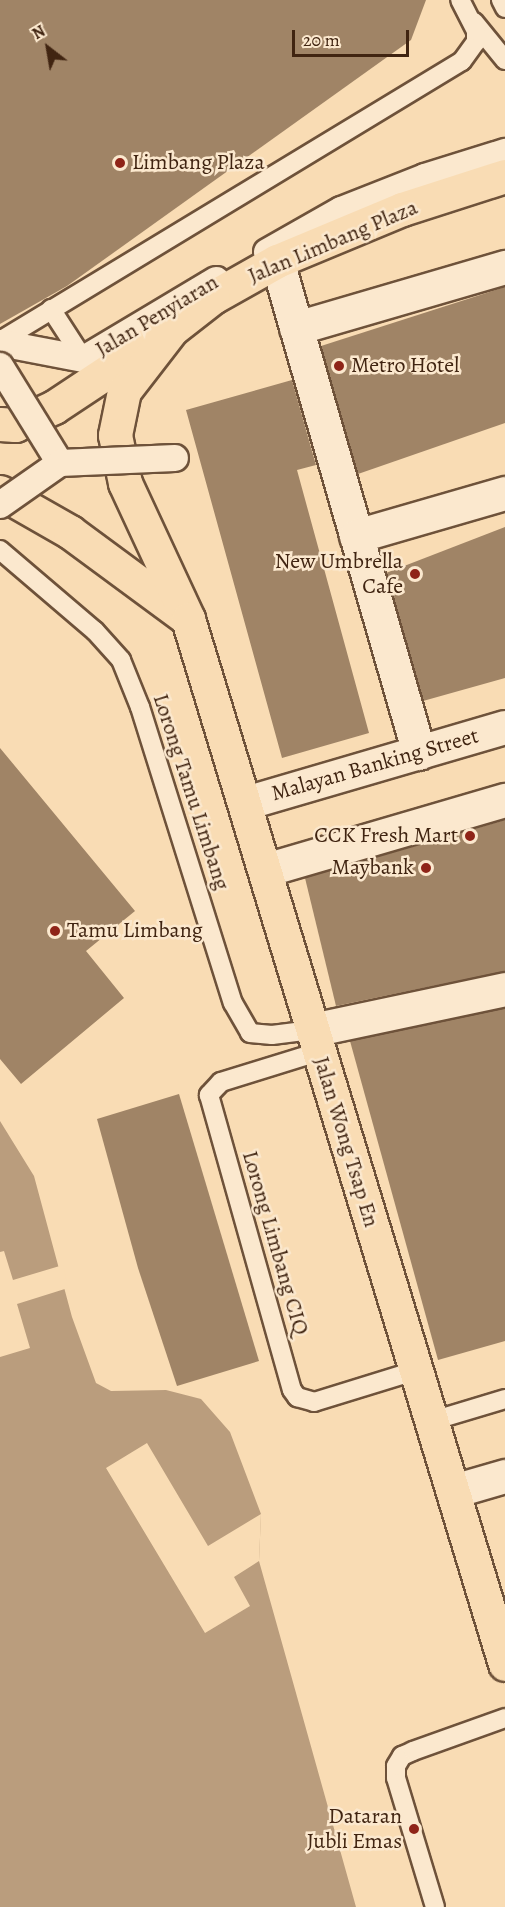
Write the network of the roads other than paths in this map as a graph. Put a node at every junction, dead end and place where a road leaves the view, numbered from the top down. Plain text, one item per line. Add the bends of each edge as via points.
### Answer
1 (460, 0) edge
2 (501, 0) edge
3 (505, 8) edge
4 (472, 19) junction
5 (505, 60) edge
6 (505, 152) edge
7 (505, 176) edge
8 (277, 261) junction
9 (505, 267) edge
10 (51, 309) junction
11 (296, 328) junction
12 (172, 329) junction
13 (0, 342) edge
14 (0, 366) edge
15 (90, 368) junction
16 (0, 424) edge
17 (175, 458) dead end
18 (60, 463) junction
19 (0, 492) edge
20 (505, 493) edge
21 (0, 505) edge
22 (356, 536) junction
23 (0, 550) edge
24 (188, 619) junction
25 (505, 727) edge
26 (419, 753) junction
27 (505, 800) edge
28 (245, 803) junction
29 (265, 870) junction
30 (505, 988) edge
31 (315, 1041) junction
32 (418, 1370) junction
33 (505, 1399) edge
34 (432, 1421) junction
35 (505, 1476) edge
36 (453, 1491) junction
37 (505, 1664) edge
38 (505, 1718) edge
39 (435, 1907) edge

1 - 4 lane
2 - 3 lane
4 - 5 lane
4 - 10 lane via 476,42 462,61
6 - 15 street, Jalan Penyiaran via 425,177 341,210
7 - 8 main road, Jalan Limbang Plaza via 402,209
8 - 11 street
8 - 12 main road, Jalan Limbang Plaza via 213,297
9 - 11 street
10 - 13 lane
10 - 15 lane
11 - 22 street
12 - 15 main road
12 - 24 main road, Jalan Wong Tsap En via 124,392 115,435 125,483
13 - 15 street, Jalan Penyiaran
14 - 18 street, bridge
15 - 16 main road via 54,406 15,425
17 - 18 street, bridge
18 - 21 street, bridge
19 - 24 main road via 70,532
20 - 22 street
22 - 26 street
23 - 31 lane, Lorong Tamu Limbang via 95,631 122,660 232,1003 250,1033
24 - 28 main road, Jalan Wong Tsap En
25 - 26 street, Malayan Banking Street
26 - 28 street, Malayan Banking Street
27 - 29 street
28 - 29 main road, Jalan Wong Tsap En
29 - 31 main road, Jalan Wong Tsap En
30 - 31 street
31 - 32 main road, Jalan Wong Tsap En
31 - 32 lane, Lorong Limbang CIQ via 221,1082 209,1095 292,1390 297,1398 314,1402
32 - 34 main road, Jalan Wong Tsap En
33 - 34 lane
34 - 36 main road, Jalan Wong Tsap En
35 - 36 street
36 - 37 main road, Jalan Wong Tsap En
38 - 39 lane via 413,1751 402,1756 396,1766 396,1778

